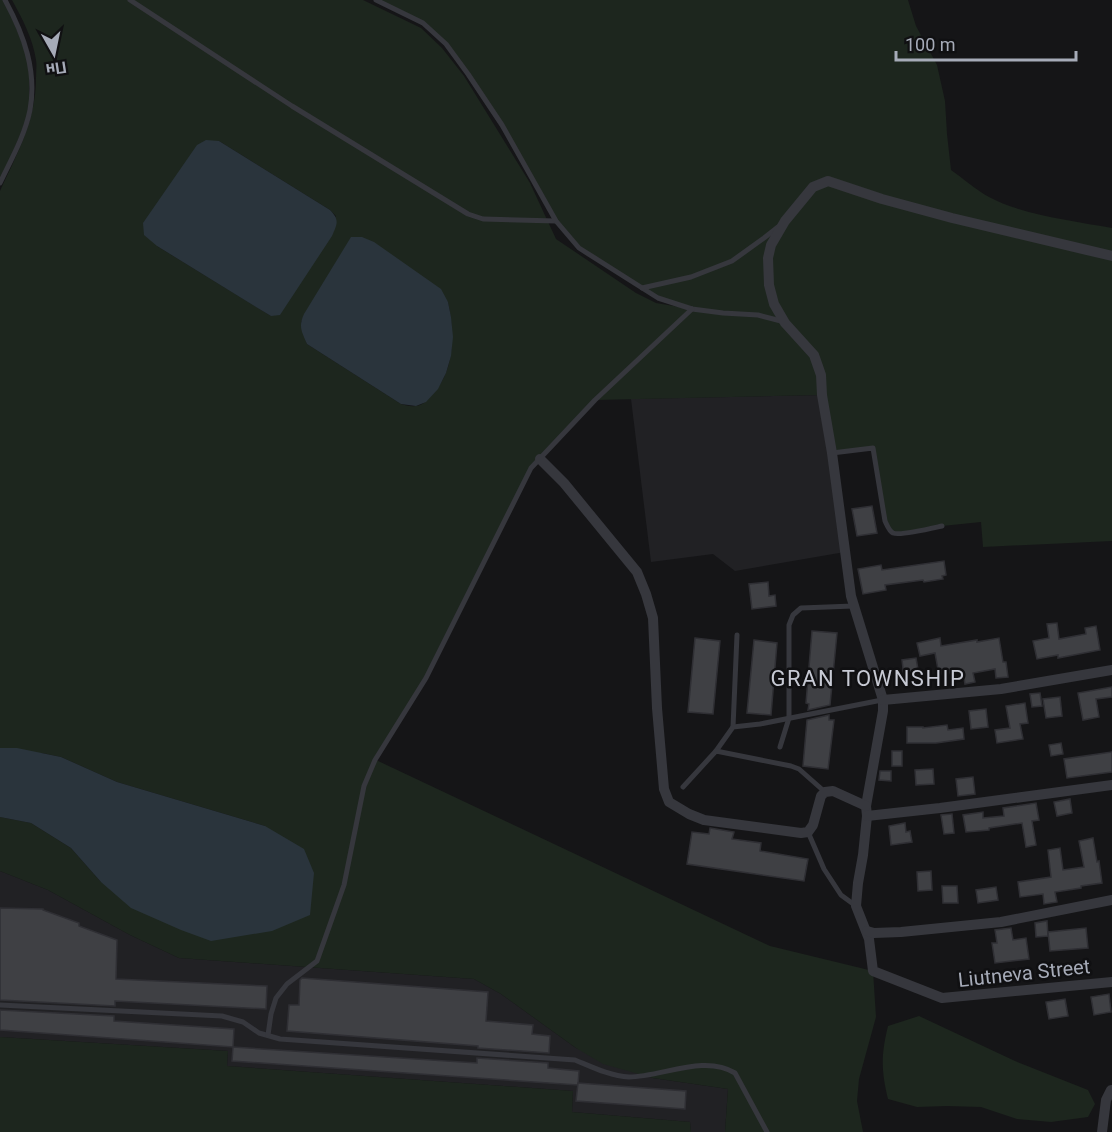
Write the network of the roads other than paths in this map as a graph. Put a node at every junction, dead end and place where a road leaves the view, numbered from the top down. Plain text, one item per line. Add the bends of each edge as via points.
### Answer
1 (5, 0) edge
2 (130, 0) edge
3 (376, 0) edge
4 (0, 183) edge
5 (785, 220) junction
6 (556, 221) junction
7 (1112, 256) edge
8 (642, 288) junction
9 (692, 309) junction
10 (785, 323) junction
11 (832, 453) junction
12 (540, 459) junction
13 (942, 526) dead end
14 (853, 606) junction
15 (737, 635) dead end
16 (1112, 670) edge
17 (883, 700) junction
18 (789, 718) junction
19 (734, 727) junction
20 (780, 747) dead end
21 (716, 751) junction
22 (1108, 785) edge
23 (683, 787) dead end
24 (825, 792) junction
25 (866, 811) junction
26 (808, 832) junction
27 (1112, 900) edge
28 (856, 906) junction
29 (867, 931) junction
30 (1112, 982) edge
31 (0, 1005) edge
32 (268, 1035) junction
33 (1112, 1090) edge
34 (767, 1132) edge
35 (1102, 1132) edge

1 - 4 lane via 26,48 32,94 17,147
2 - 6 lane via 468,214 483,219
3 - 6 lane via 423,23 446,44 502,125
5 - 7 street via 813,187 828,181 952,218
5 - 8 lane via 732,261 691,277
5 - 10 street via 771,245 767,270 774,304
6 - 8 lane via 579,248
8 - 9 lane via 658,298
9 - 10 lane via 758,315
9 - 12 lane via 595,400
10 - 11 street via 814,355 821,375
11 - 13 lane via 873,448 885,521 893,533
11 - 14 street
12 - 26 street via 637,572 646,594 653,618 664,789 669,802 704,820
12 - 32 lane via 531,468 426,678 375,760 364,786 344,885 317,961 286,984 276,998
14 - 17 street
14 - 18 lane via 801,608 793,615 789,625
15 - 19 lane
16 - 17 street via 1001,688
17 - 18 lane
17 - 25 street
18 - 19 lane
18 - 20 lane
19 - 21 lane
21 - 23 lane
21 - 24 lane via 799,769
22 - 25 street via 940,808
24 - 25 street via 833,791
24 - 26 street via 820,796
25 - 28 street
26 - 28 lane via 824,869 841,895
27 - 29 street via 1001,922 901,932
28 - 29 street
29 - 30 street, Liutneva Street via 873,971 942,998
31 - 32 lane via 222,1016
32 - 34 lane via 280,1039 575,1060 628,1077 715,1065 735,1073
33 - 35 street via 1106,1100

